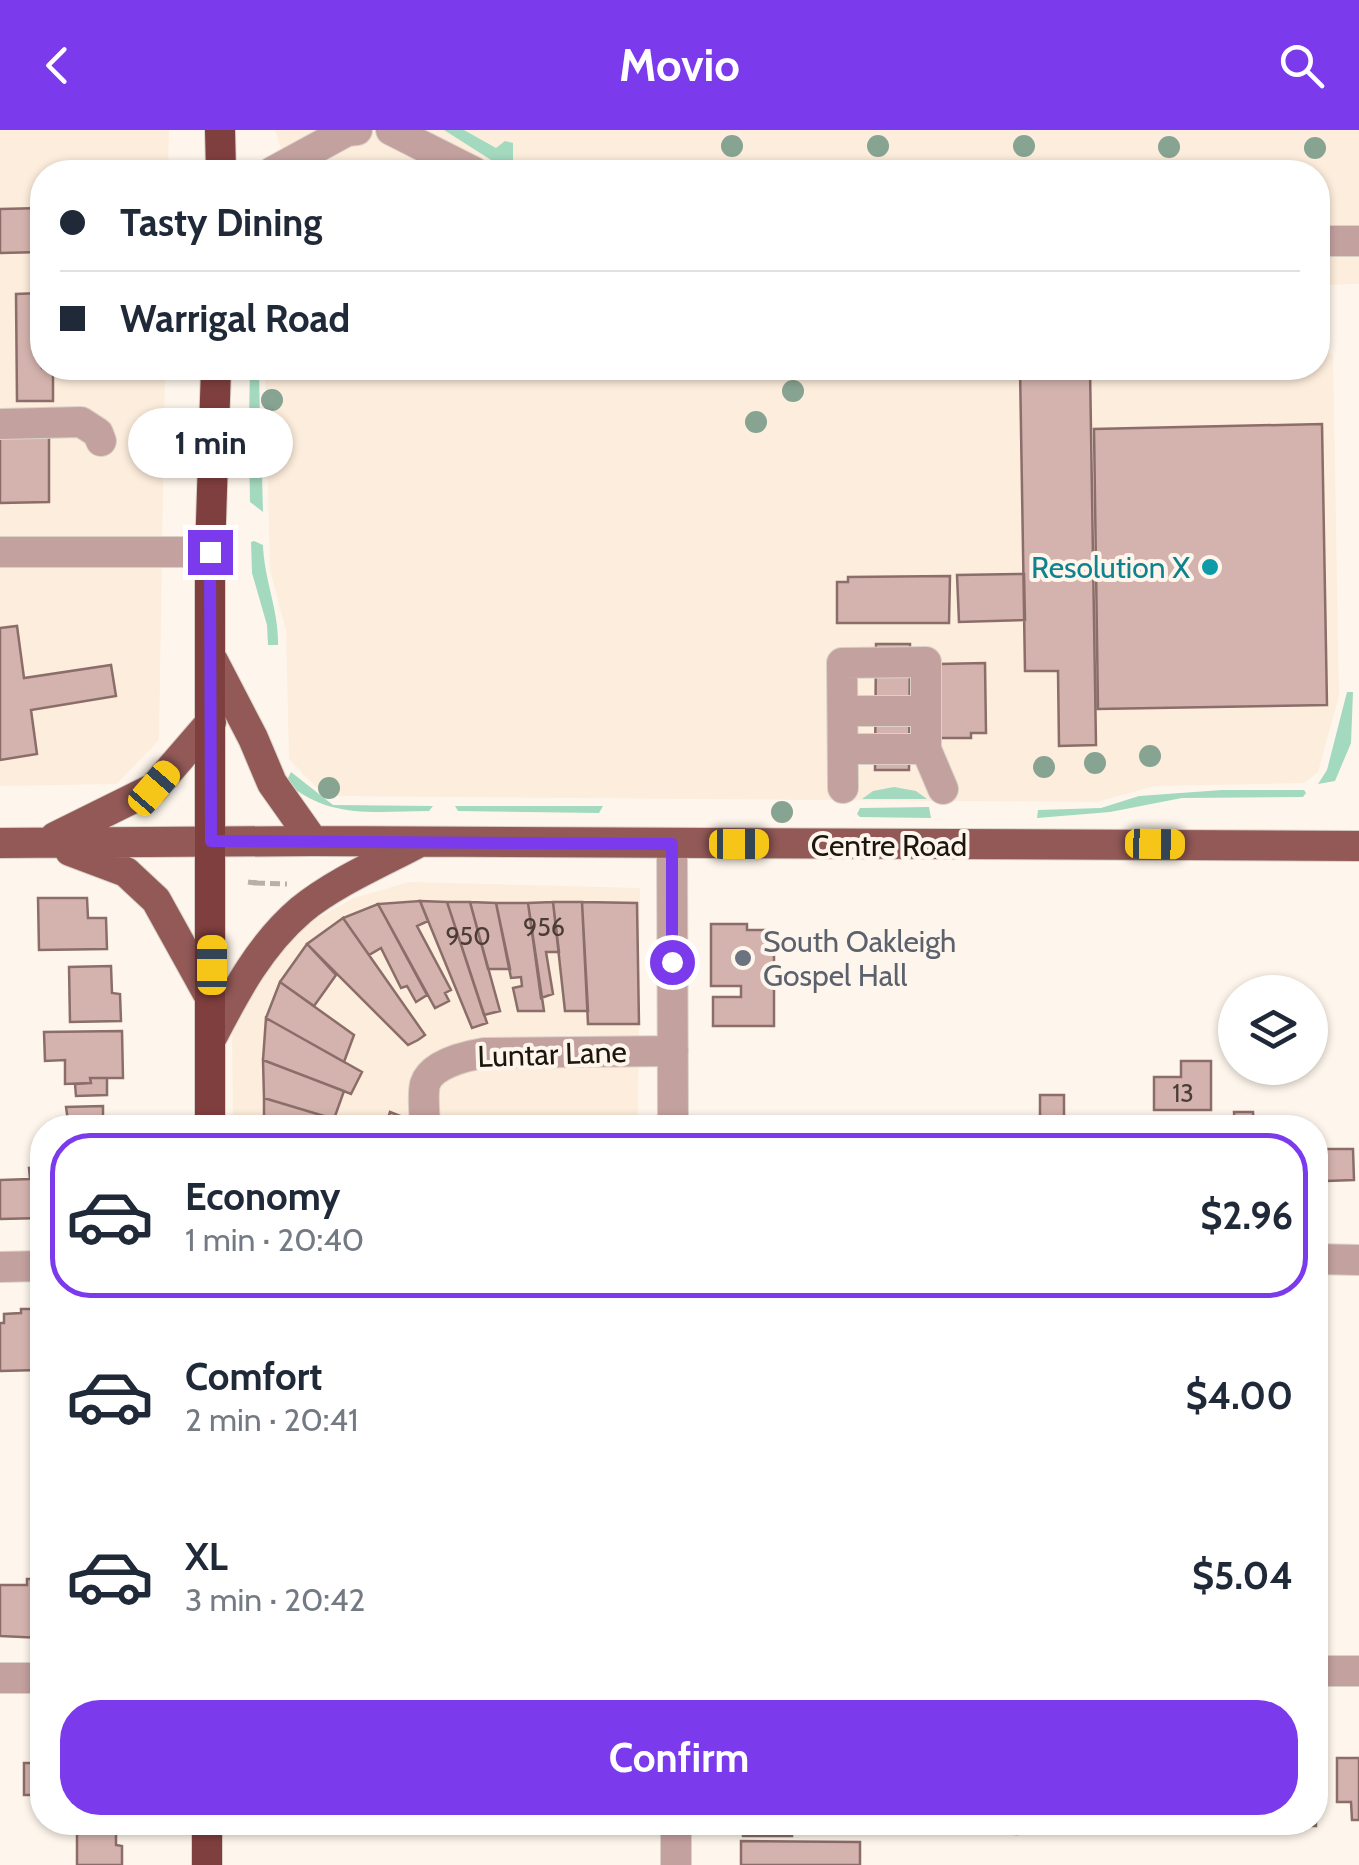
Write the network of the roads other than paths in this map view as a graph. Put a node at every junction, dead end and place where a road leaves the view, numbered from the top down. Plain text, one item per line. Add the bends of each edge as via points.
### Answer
1 (220, 130) edge
2 (358, 130) edge
3 (390, 130) edge
4 (220, 160) edge
5 (294, 160) edge
6 (450, 160) edge
7 (1330, 241) edge
8 (1359, 241) edge
9 (216, 380) edge
10 (0, 424) edge
11 (101, 440) dead end
12 (0, 552) edge
13 (210, 552) junction
14 (212, 660) junction
15 (843, 711) junction
16 (926, 711) junction
17 (211, 722) junction
18 (926, 748) junction
19 (843, 749) junction
20 (843, 788) dead end
21 (943, 789) dead end
22 (211, 841) junction
23 (313, 841) junction
24 (44, 842) junction
25 (419, 842) junction
26 (0, 843) edge
27 (672, 844) junction
28 (1359, 846) edge
29 (212, 1001) junction
30 (212, 1037) junction
31 (673, 1050) junction
32 (210, 1115) edge
33 (425, 1115) edge
34 (673, 1115) edge
35 (1328, 1259) edge
36 (1359, 1260) edge
37 (0, 1266) edge
38 (30, 1266) edge
39 (1328, 1670) edge
40 (1359, 1671) edge
41 (0, 1678) edge
42 (30, 1678) edge
43 (207, 1835) edge
44 (676, 1835) edge
45 (207, 1865) edge
46 (676, 1865) edge

1 - 4 highway
2 - 5 street
3 - 6 street
7 - 8 street
9 - 13 highway
10 - 11 street via 81,422
12 - 13 street
13 - 14 highway
14 - 17 highway
14 - 23 main road via 272,784
15 - 16 street
15 - 16 street via 842,663 926,662
15 - 19 street
16 - 18 street
17 - 22 highway
17 - 24 main road via 154,788
18 - 19 street
18 - 21 street
19 - 20 street
22 - 23 main road, Centre Road
22 - 24 main road, Centre Road
22 - 29 highway
23 - 25 main road, Centre Road
24 - 26 main road, Centre Road
24 - 29 main road via 126,872 156,900
25 - 27 main road, Centre Road
25 - 30 main road via 290,920 246,973
27 - 28 main road, Centre Road
27 - 31 street
29 - 30 highway
30 - 32 highway
31 - 33 street, Luntar Lane via 459,1058 425,1083
31 - 34 street
35 - 36 street
37 - 38 street
39 - 40 street
41 - 42 street
43 - 45 highway
44 - 46 street

